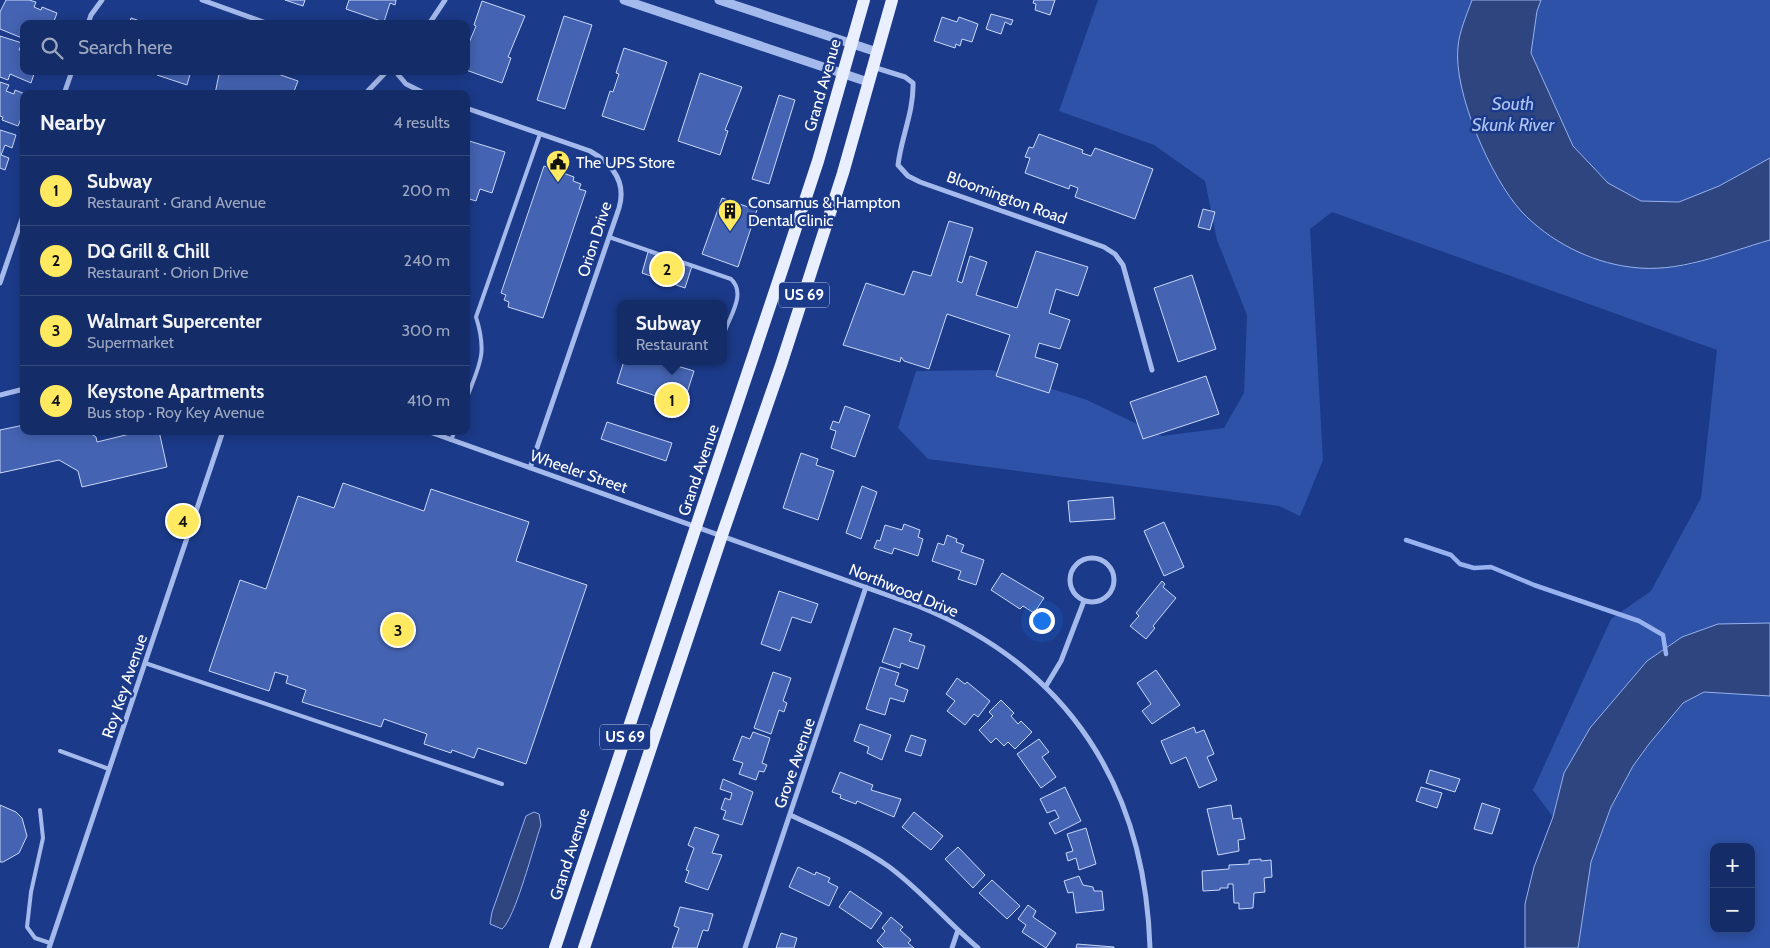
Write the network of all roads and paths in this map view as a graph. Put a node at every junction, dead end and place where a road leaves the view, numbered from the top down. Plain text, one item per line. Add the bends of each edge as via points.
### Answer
1 (102, 0) edge
2 (202, 0) edge
3 (445, 0) edge
4 (624, 0) edge
5 (719, 0) edge
6 (864, 0) edge
7 (892, 0) edge
8 (89, 20) edge
9 (258, 20) edge
10 (432, 20) edge
11 (852, 44) junction
12 (877, 52) junction
13 (872, 67) junction
14 (843, 74) junction
15 (71, 75) edge
16 (383, 75) edge
17 (398, 75) edge
18 (868, 82) junction
19 (65, 90) edge
20 (369, 90) edge
21 (418, 90) edge
22 (470, 109) edge
23 (540, 134) junction
24 (20, 225) edge
25 (609, 237) junction
26 (0, 283) edge
27 (727, 326) edge
28 (1152, 370) dead end
29 (20, 390) edge
30 (470, 390) edge
31 (0, 395) edge
32 (222, 435) edge
33 (438, 435) edge
34 (453, 435) edge
35 (451, 440) junction
36 (530, 468) junction
37 (696, 526) junction
38 (722, 535) junction
39 (866, 587) junction
40 (1084, 601) junction
41 (145, 663) junction
42 (1046, 686) junction
43 (60, 751) dead end
44 (109, 769) junction
45 (502, 784) dead end
46 (40, 810) dead end
47 (790, 815) junction
48 (958, 930) junction
49 (49, 945) edge
50 (555, 948) edge
51 (584, 948) edge
52 (745, 948) edge
53 (952, 948) edge
54 (978, 948) edge
55 (1150, 948) edge

1 - 8 street
2 - 9 street
3 - 10 street
4 - 14 street
5 - 11 street
6 - 11 main road, Grand Avenue / US 69
7 - 12 main road, US 69
11 - 12 street
11 - 14 main road, Grand Avenue / US 69
12 - 13 main road, US 69
13 - 18 main road, US 69
13 - 28 street, Bloomington Road via 905,77 913,83 914,96 898,165 908,176 1116,254 1123,265
14 - 18 street
14 - 37 main road, Grand Avenue / US 69 via 788,254
15 - 19 street
16 - 20 street
17 - 21 street via 406,84
18 - 38 main road, US 69 via 843,173 782,365
22 - 23 street, Orion Drive
23 - 25 street, Orion Drive via 590,151 605,160 615,172 620,186 620,202
23 - 30 lane via 476,317 483,339 482,358
24 - 26 street
25 - 27 lane via 731,279 739,293
25 - 36 street, Orion Drive
29 - 31 street
32 - 41 street, Roy Key Avenue
33 - 35 street, Wheeler Street
34 - 35 lane
35 - 36 street, Wheeler Street
36 - 37 street, Wheeler Street
37 - 38 street, Wheeler Street
37 - 50 main road, Grand Avenue / US 69
38 - 39 street, Northwood Drive
38 - 51 main road, US 69
39 - 42 street, Northwood Drive via 950,619 1019,662
39 - 47 street, Grove Avenue
40 - 40 street via 1102,600 1113,586 1111,569 1096,558 1087,558 1072,570 1071,588
40 - 42 street via 1061,661
41 - 44 street, Roy Key Avenue
41 - 45 lane
42 - 55 street, Northwood Drive via 1094,747 1120,795 1145,882
43 - 44 lane
44 - 49 street, Roy Key Avenue
46 - 49 lane via 43,838 31,892 28,927 35,938
47 - 48 street via 842,839 887,866 926,897
47 - 52 street, Grove Avenue
48 - 53 street
48 - 54 street

